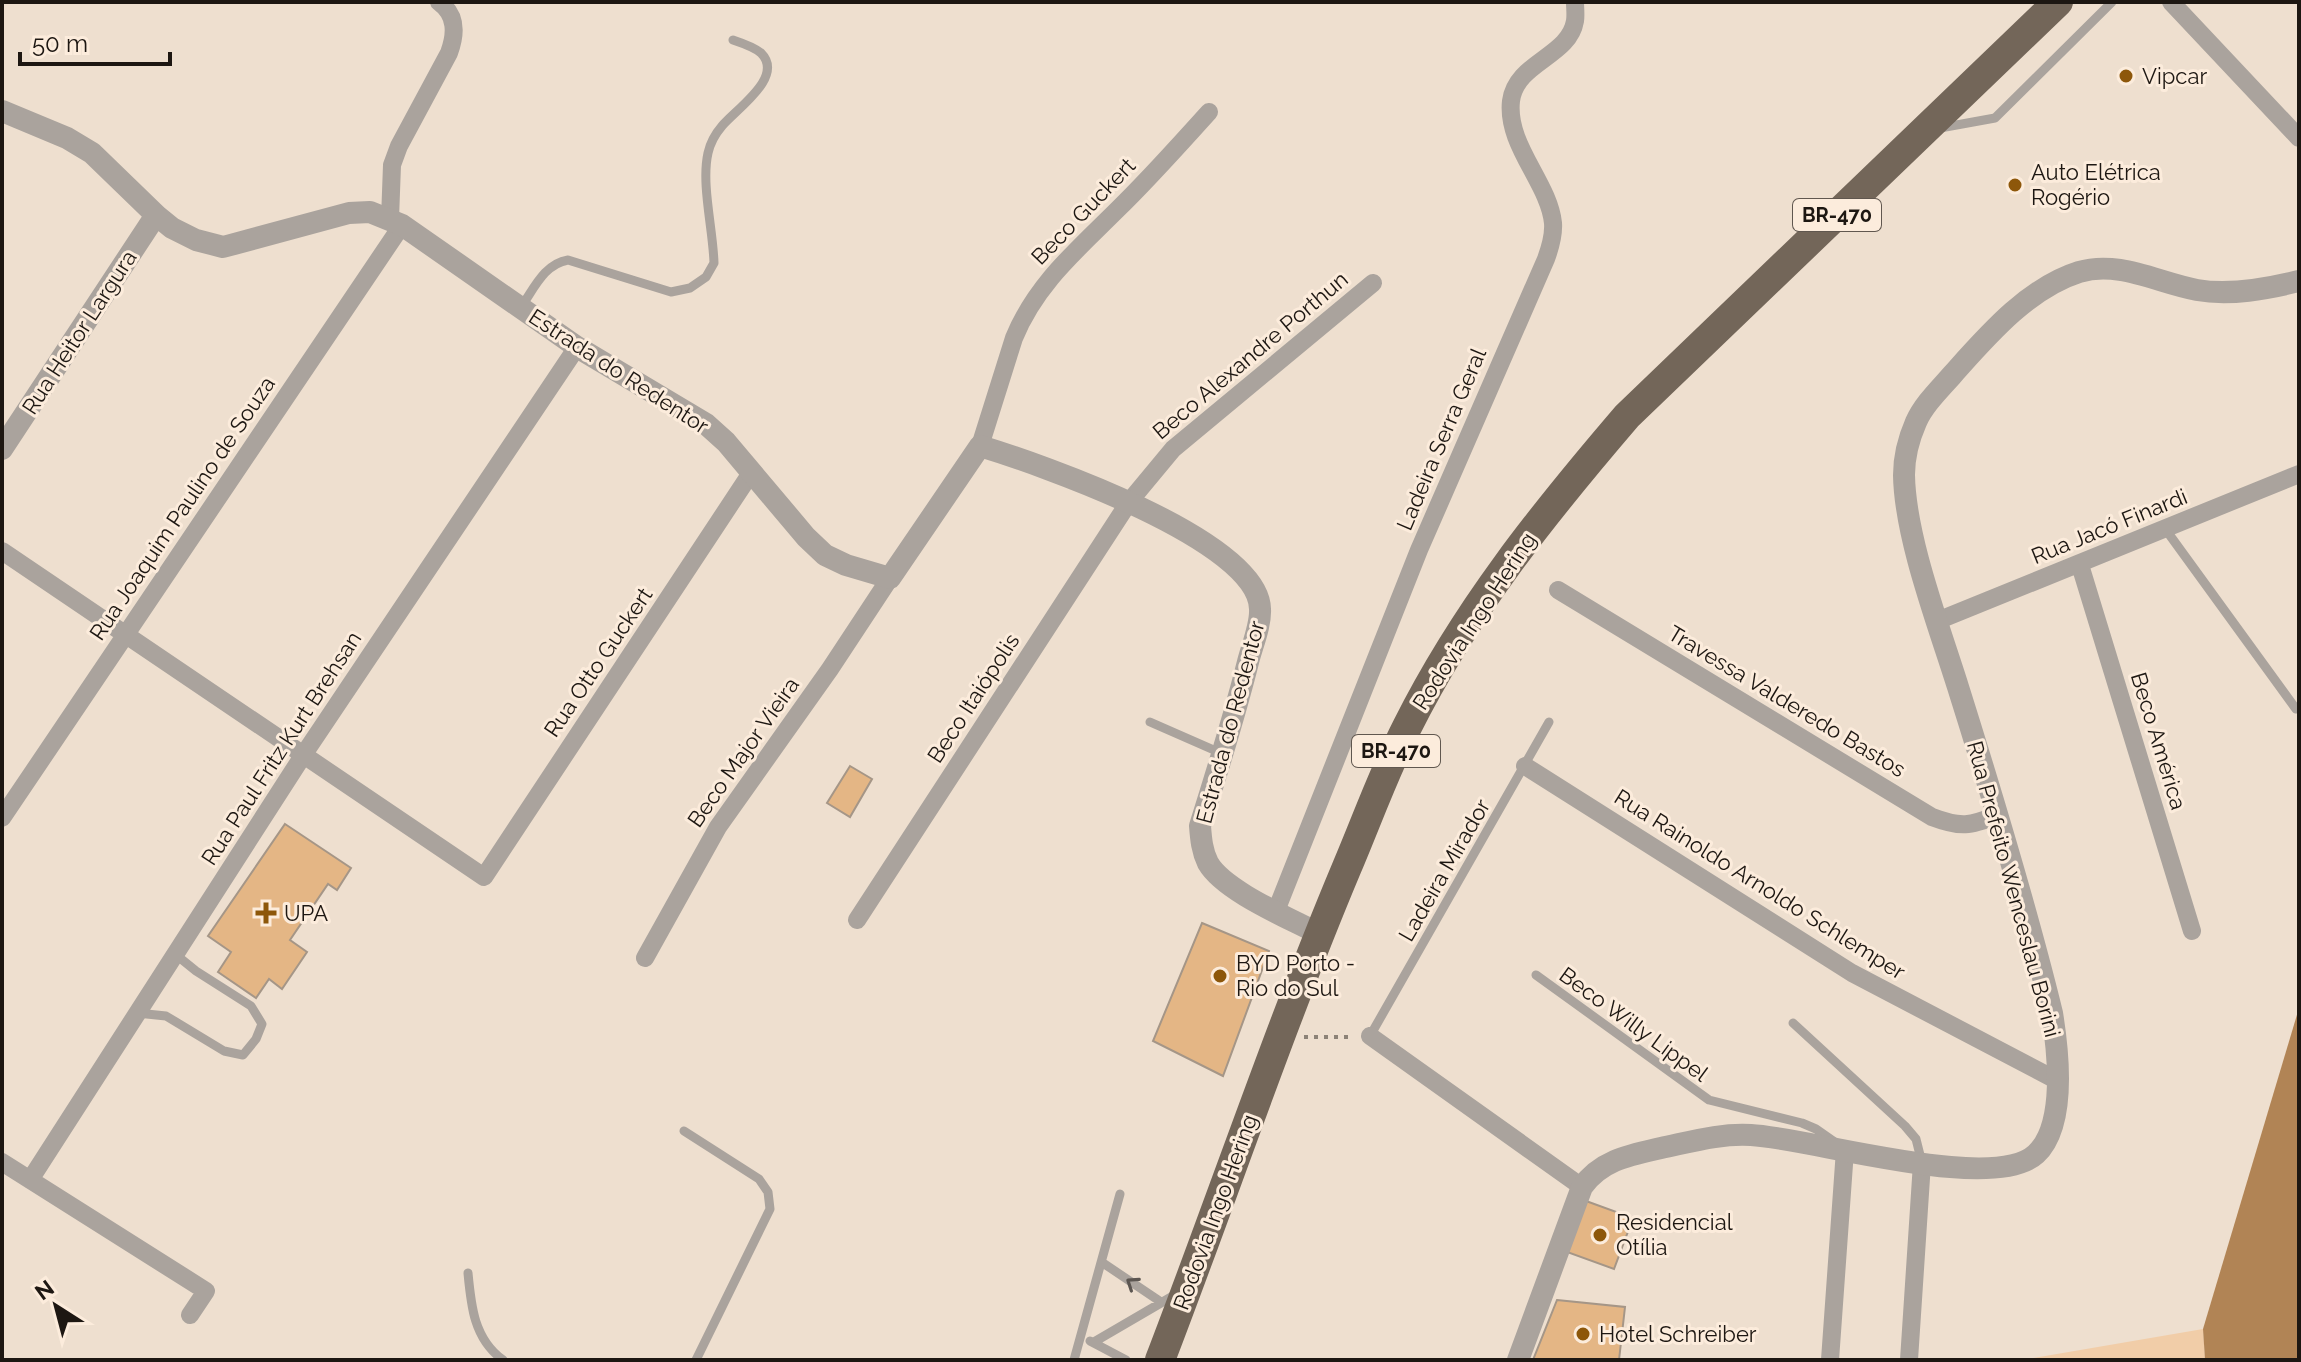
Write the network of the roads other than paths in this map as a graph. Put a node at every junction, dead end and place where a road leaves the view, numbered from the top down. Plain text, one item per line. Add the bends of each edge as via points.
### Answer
1 (439, 2) edge
2 (1575, 2) edge
3 (2058, 2) edge
4 (2112, 2) edge
5 (2171, 2) edge
6 (733, 40) dead end
7 (2, 111) edge
8 (1209, 112) dead end
9 (1925, 131) junction
10 (2299, 138) edge
11 (156, 215) junction
12 (396, 222) junction
13 (2299, 281) edge
14 (1373, 283) dead end
15 (521, 307) junction
16 (577, 347) junction
17 (980, 446) junction
18 (2, 449) edge
19 (751, 473) junction
20 (2299, 474) edge
21 (1129, 502) junction
22 (2166, 530) junction
23 (2, 551) edge
24 (2080, 565) junction
25 (890, 578) junction
26 (1558, 590) dead end
27 (1937, 621) junction
28 (126, 634) junction
29 (2296, 709) dead end
30 (1150, 722) dead end
31 (1549, 722) dead end
32 (304, 754) junction
33 (1223, 754) junction
34 (1525, 766) junction
35 (1998, 815) junction
36 (2, 818) edge
37 (1276, 911) junction
38 (857, 920) dead end
39 (2192, 931) dead end
40 (1319, 934) junction
41 (175, 954) junction
42 (645, 958) dead end
43 (1536, 975) dead end
44 (137, 1013) junction
45 (1793, 1023) dead end
46 (1370, 1036) joint
47 (2058, 1081) junction
48 (684, 1131) dead end
49 (1845, 1150) junction
50 (2, 1162) edge
51 (1922, 1163) junction
52 (30, 1180) junction
53 (1582, 1187) junction
54 (1120, 1194) dead end
55 (1103, 1263) junction
56 (468, 1273) dead end
57 (1188, 1288) junction
58 (1161, 1302) junction
59 (190, 1315) dead end
60 (1081, 1339) junction
61 (1094, 1342) junction
62 (503, 1360) edge
63 (696, 1360) edge
64 (1074, 1360) edge
65 (1126, 1360) edge
66 (1160, 1360) edge
67 (1518, 1360) edge
68 (1830, 1360) edge
69 (1909, 1360) edge

1 - 12 street via 447,8 455,37 392,165
2 - 37 street, Ladeira Serra Geral via 1569,36 1534,64 1511,99 1511,121 1553,221 1552,241 1419,550
3 - 9 highway, Rodovia Ingo Hering / BR-470
4 - 9 lane via 1995,118
5 - 10 street
6 - 15 lane via 759,51 767,61 767,74 709,147 705,165 714,263 706,277 671,292 558,261
7 - 11 street, Estrada do Redentor via 92,153
8 - 17 street, Beco Guckert via 1058,266 1021,321
9 - 40 highway, Rodovia Ingo Hering / BR-470 via 1627,416 1520,544 1407,727
11 - 12 street, Estrada do Redentor via 196,240 223,247 349,213 370,212
11 - 18 street, Rua Heitor Largura
12 - 15 street, Estrada do Redentor
12 - 28 street, Rua Joaquim Paulino de Souza
13 - 27 street, Rua Prefeito Wenceslau Borini via 2234,292 2199,291 2099,268 2059,280 1980,343 1916,421 1908,448 1907,502
14 - 21 street, Beco Alexandre Porthun via 1173,449
15 - 16 street, Estrada do Redentor
16 - 19 street, Estrada do Redentor via 706,424
16 - 32 street, Rua Paul Fritz Kurt Brehsan
17 - 21 street, Estrada do Redentor
17 - 25 street
19 - 25 street, Estrada do Redentor via 825,555
19 - 32 street, Rua Otto Guckert via 484,877
20 - 22 street, Rua Jacó Finardi
21 - 33 street, Estrada do Redentor via 1226,556 1257,592 1261,610
21 - 38 street, Beco Itaiópolis
22 - 24 street, Rua Jacó Finardi
22 - 29 lane
23 - 28 street
24 - 27 street, Rua Jacó Finardi
24 - 39 street, Beco América
25 - 42 street, Beco Major Vieira via 718,827
26 - 35 street, Travessa Valderedo Bastos via 1932,817 1970,826
27 - 35 street, Rua Prefeito Wenceslau Borini
28 - 32 street
28 - 36 street, Rua Joaquim Paulino de Souza
30 - 33 lane
31 - 34 lane, Ladeira Mirador
32 - 41 street, Rua Paul Fritz Kurt Brehsan
33 - 37 street, Estrada do Redentor via 1200,826 1201,845 1209,865 1227,883
34 - 46 lane, Ladeira Mirador
34 - 47 street, Rua Rainoldo Arnoldo Schlemper via 1852,973
35 - 47 street, Rua Prefeito Wenceslau Borini via 2052,1013
37 - 40 street, Estrada do Redentor
40 - 57 highway, Rodovia Ingo Hering / BR-470
41 - 44 street, Rua Paul Fritz Kurt Brehsan
41 - 44 lane via 251,1006 262,1024 256,1039 243,1055 224,1051 166,1016
43 - 49 lane, Beco Willy Lippel via 1709,1100 1816,1129
44 - 52 street, Rua Paul Fritz Kurt Brehsan
45 - 51 lane via 1905,1126 1916,1139
46 - 53 street
47 - 51 street, Rua Prefeito Wenceslau Borini via 2047,1138 2021,1164 1999,1168
48 - 63 lane via 759,1179 770,1209
49 - 51 street, Rua Prefeito Wenceslau Borini
49 - 53 street, Rua Prefeito Wenceslau Borini via 1752,1135 1703,1139 1621,1157 1592,1174
49 - 68 street
50 - 52 street
51 - 69 street
52 - 59 street via 206,1291
53 - 67 street
54 - 55 lane
58 -> 55 lane
55 - 60 lane
56 - 62 lane via 471,1311 479,1332
57 - 58 lane
57 - 66 highway, Rodovia Ingo Hering / BR-470
58 - 61 lane
60 - 61 lane
60 - 64 lane
61 - 65 lane

